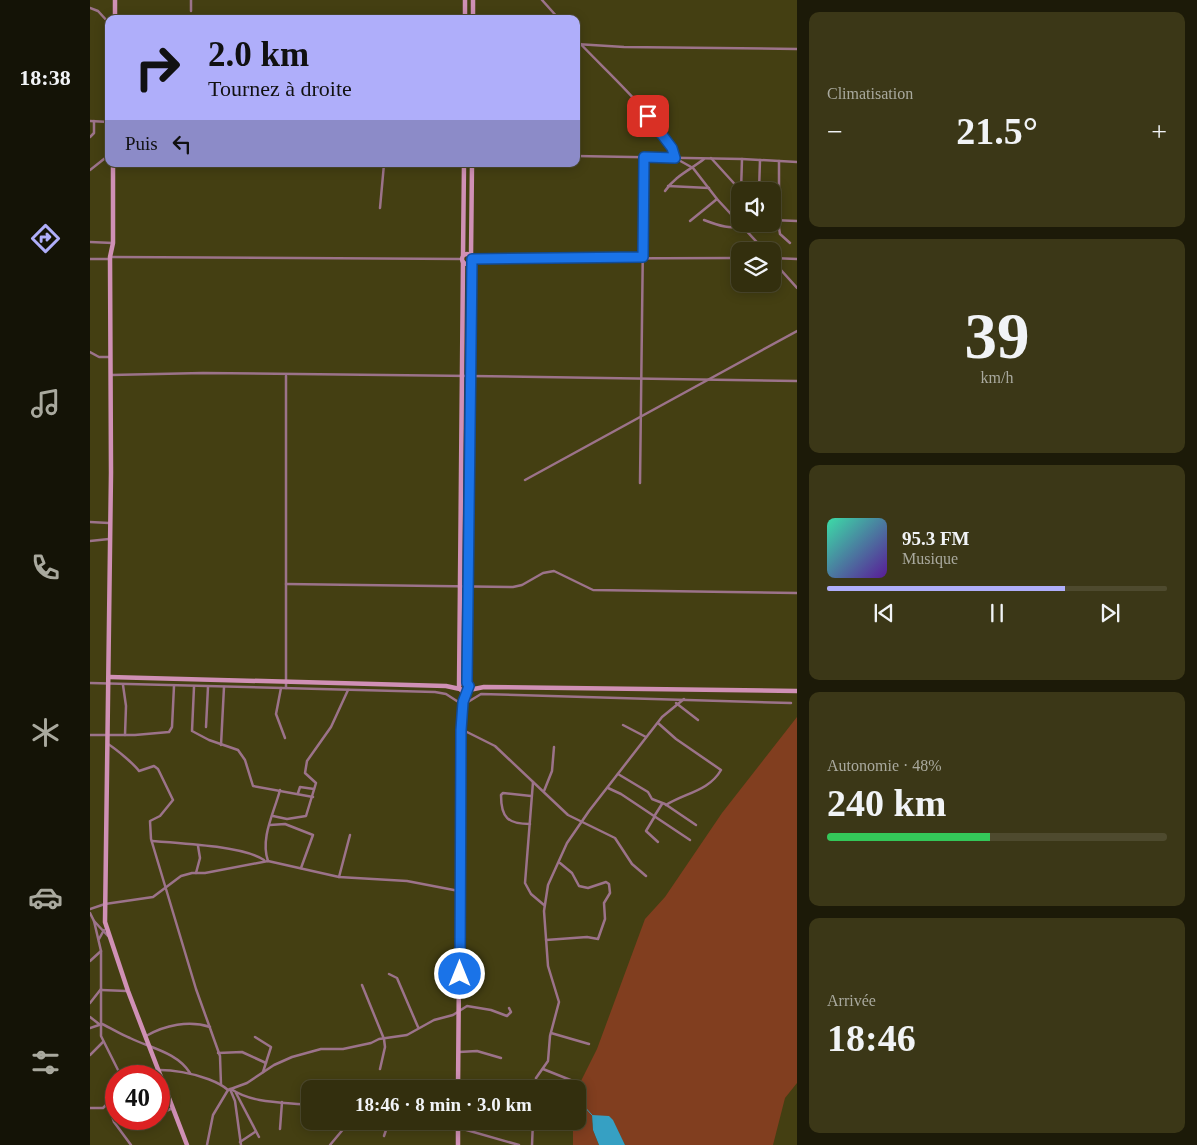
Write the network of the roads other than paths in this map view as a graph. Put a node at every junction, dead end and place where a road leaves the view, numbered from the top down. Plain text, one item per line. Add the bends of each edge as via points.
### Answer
1 (115, 0) edge
2 (191, 0) edge
3 (465, 0) edge
4 (473, 0) edge
5 (542, 0) edge
6 (90, 8) edge
7 (191, 11) dead end
8 (115, 15) edge
9 (465, 15) edge
10 (473, 15) edge
11 (555, 15) edge
12 (105, 19) edge
13 (580, 44) joint
14 (797, 49) edge
15 (90, 121) edge
16 (94, 121) junction
17 (105, 122) edge
18 (90, 137) edge
19 (580, 156) edge
20 (644, 157) junction
21 (105, 158) edge
22 (675, 158) junction
23 (706, 158) junction
24 (711, 158) junction
25 (742, 159) junction
26 (760, 160) junction
27 (779, 161) junction
28 (797, 162) edge
29 (113, 167) edge
30 (384, 167) edge
31 (464, 167) edge
32 (472, 167) edge
33 (693, 168) junction
34 (90, 170) edge
35 (733, 182) edge
36 (741, 182) edge
37 (759, 182) edge
38 (779, 182) edge
39 (668, 186) junction
40 (709, 188) junction
41 (665, 191) dead end
42 (717, 199) junction
43 (380, 208) dead end
44 (731, 213) edge
45 (704, 220) dead end
46 (781, 220) edge
47 (797, 220) edge
48 (690, 221) dead end
49 (731, 226) edge
50 (749, 232) edge
51 (780, 232) edge
52 (90, 242) edge
53 (757, 242) edge
54 (113, 243) junction
55 (790, 243) dead end
56 (643, 257) junction
57 (110, 258) junction
58 (472, 258) junction
59 (731, 258) edge
60 (90, 259) edge
61 (463, 259) junction
62 (781, 259) edge
63 (797, 259) edge
64 (781, 269) edge
65 (797, 288) edge
66 (797, 331) edge
67 (90, 352) edge
68 (112, 357) junction
69 (111, 375) junction
70 (286, 376) junction
71 (461, 376) junction
72 (470, 376) junction
73 (642, 378) junction
74 (710, 379) junction
75 (797, 381) edge
76 (641, 416) junction
77 (525, 480) dead end
78 (640, 483) dead end
79 (90, 522) edge
80 (109, 523) junction
81 (109, 539) junction
82 (90, 540) edge
83 (286, 584) junction
84 (460, 586) junction
85 (469, 586) junction
86 (797, 593) edge
87 (109, 677) junction
88 (286, 682) junction
89 (90, 683) edge
90 (109, 684) junction
91 (123, 685) junction
92 (174, 686) junction
93 (194, 686) junction
94 (208, 687) junction
95 (224, 687) junction
96 (464, 687) junction
97 (281, 688) junction
98 (286, 688) junction
99 (348, 690) junction
100 (797, 691) edge
101 (686, 698) junction
102 (791, 702) dead end
103 (463, 703) junction
104 (676, 703) junction
105 (698, 720) dead end
106 (658, 723) junction
107 (623, 725) dead end
108 (206, 727) dead end
109 (461, 730) junction
110 (107, 734) junction
111 (90, 735) edge
112 (125, 735) junction
113 (646, 737) junction
114 (285, 738) dead end
115 (108, 744) junction
116 (221, 745) junction
117 (554, 747) dead end
118 (618, 774) junction
119 (533, 782) junction
120 (608, 788) junction
121 (315, 789) junction
122 (280, 790) junction
123 (544, 791) junction
124 (298, 793) junction
125 (531, 796) junction
126 (313, 797) junction
127 (664, 804) junction
128 (273, 816) junction
129 (655, 816) junction
130 (582, 822) junction
131 (530, 824) junction
132 (270, 825) junction
133 (696, 825) dead end
134 (350, 835) dead end
135 (690, 840) dead end
136 (152, 841) junction
137 (658, 842) dead end
138 (198, 846) junction
139 (267, 861) junction
140 (560, 863) junction
141 (301, 868) junction
142 (196, 873) junction
143 (646, 876) dead end
144 (339, 877) junction
145 (166, 888) junction
146 (460, 891) junction
147 (105, 904) junction
148 (545, 906) junction
149 (90, 911) edge
150 (94, 921) junction
151 (104, 930) junction
152 (108, 936) junction
153 (100, 939) junction
154 (546, 940) junction
155 (102, 951) junction
156 (90, 961) edge
157 (389, 974) dead end
158 (362, 985) dead end
159 (102, 989) junction
160 (128, 991) junction
161 (90, 1003) edge
162 (509, 1008) dead end
163 (460, 1010) junction
164 (90, 1016) edge
165 (100, 1024) junction
166 (210, 1027) junction
167 (90, 1028) edge
168 (418, 1028) junction
169 (551, 1033) junction
170 (145, 1037) junction
171 (255, 1037) dead end
172 (384, 1039) junction
173 (103, 1042) junction
174 (589, 1044) dead end
175 (148, 1045) junction
176 (459, 1052) junction
177 (218, 1053) junction
178 (90, 1055) edge
179 (500, 1058) dead end
180 (266, 1063) junction
181 (115, 1065) edge
182 (156, 1065) edge
183 (380, 1069) dead end
184 (543, 1069) junction
185 (170, 1072) edge
186 (190, 1073) junction
187 (263, 1073) junction
188 (458, 1080) edge
189 (536, 1080) edge
190 (570, 1080) edge
191 (221, 1085) junction
192 (230, 1089) junction
193 (235, 1092) junction
194 (170, 1100) edge
195 (282, 1102) junction
196 (301, 1104) edge
197 (105, 1106) edge
198 (90, 1108) edge
199 (173, 1108) junction
200 (170, 1109) edge
201 (280, 1129) dead end
202 (120, 1130) edge
203 (342, 1130) edge
204 (386, 1130) edge
205 (458, 1130) edge
206 (462, 1130) edge
207 (533, 1130) edge
208 (255, 1132) junction
209 (384, 1136) dead end
210 (259, 1137) dead end
211 (241, 1143) edge
212 (131, 1145) edge
213 (187, 1145) edge
214 (207, 1145) edge
215 (330, 1145) edge
216 (458, 1145) edge
217 (519, 1145) edge
218 (532, 1145) edge

1 - 8 street
2 - 7 street
3 - 9 street
4 - 10 street
5 - 11 street
6 - 12 street
13 - 14 street
13 - 22 street via 656,126 672,148
15 - 16 street
16 - 17 street
16 - 18 street via 94,133
19 - 20 street
20 - 22 street
20 - 56 street
21 - 34 street
22 - 23 street
22 - 33 street
23 - 24 street
23 - 33 street
24 - 25 street
24 - 35 street
25 - 26 street
25 - 36 street
26 - 27 street
26 - 37 street
27 - 28 street
27 - 38 street
29 - 54 street
30 - 43 street
31 - 61 street
32 - 58 street
33 - 39 street
33 - 40 street
39 - 40 street
39 - 41 street
40 - 42 street
42 - 44 street
42 - 48 street
45 - 49 street
46 - 47 street
50 - 53 street
51 - 55 street
52 - 54 street
54 - 57 street
56 - 58 street
56 - 59 street
56 - 73 street
57 - 60 street
57 - 61 street
57 - 68 street
58 - 61 street
58 - 61 street via 467,264
58 - 72 street
61 - 71 street
62 - 63 street
64 - 65 street
66 - 74 street
67 - 68 street via 98,357
68 - 69 street
69 - 70 street via 204,373
69 - 80 street
70 - 71 street
70 - 83 street
71 - 72 street
71 - 84 street
72 - 73 street
72 - 85 street
73 - 74 street
73 - 76 street
74 - 75 street
74 - 76 street
76 - 77 street
76 - 78 street
79 - 80 street
80 - 81 street
81 - 82 street
81 - 87 street
83 - 84 street
83 - 88 street
84 - 85 street
84 - 96 street
85 - 86 street via 513,587 554,571 593,590
85 - 96 street
87 - 88 street
87 - 90 street
88 - 96 street
88 - 98 street
89 - 90 street
90 - 91 street
90 - 110 street
91 - 92 street
91 - 112 street
92 - 93 street
92 - 112 street via 171,731
93 - 94 street
93 - 116 street via 192,731
94 - 95 street
94 - 108 street
95 - 97 street
95 - 116 street
96 - 100 street
96 - 103 street
97 - 98 street
97 - 114 street via 276,714
98 - 99 street
99 - 103 street via 435,692
99 - 121 street via 331,728 306,764 305,773 316,782
101 - 102 street
101 - 103 street via 481,694
101 - 104 street
103 - 109 street
104 - 105 street
104 - 106 street
106 - 113 street
106 - 127 street via 721,770 704,788
107 - 113 street
109 - 119 street via 495,746
109 - 146 street
110 - 111 street
110 - 112 street
110 - 115 street
113 - 118 street
115 - 136 street via 139,771 154,766 161,771 173,802 160,816 150,821
115 - 147 street
116 - 122 street via 232,747 243,756 253,786
117 - 123 street via 552,771
118 - 120 street
118 - 127 street
119 - 123 street
119 - 125 street
120 - 129 street
120 - 130 street
121 - 124 street via 300,787
121 - 126 street
122 - 124 street
122 - 128 street
123 - 130 street via 568,815
124 - 126 street
125 - 131 street
125 - 131 street via 501,795 502,811 507,819 512,823
126 - 128 street via 305,817 287,819
127 - 129 street
127 - 133 street
128 - 132 street
129 - 135 street
129 - 137 street via 646,831
130 - 140 street via 567,843
130 - 143 street via 615,838 632,864
131 - 148 street via 526,883 531,894
132 - 139 street via 265,844
132 - 141 street via 285,824 313,835
134 - 144 street
136 - 138 street
136 - 145 street
138 - 139 street via 248,853
138 - 142 street via 200,858
139 - 141 street
139 - 142 street
140 - 148 street via 548,885
140 - 154 street via 572,872 579,886 588,888 606,882 610,893 604,903 605,919 598,939
141 - 144 street
142 - 145 street via 181,876
144 - 146 street via 407,882
145 - 147 street via 148,898
145 - 166 street
146 - 163 street
147 - 149 street
147 - 152 street
148 - 154 street
149 - 150 street
150 - 151 street
150 - 153 street
151 - 152 street
151 - 153 street
152 - 160 street
153 - 155 street
154 - 169 street via 550,977 559,1002
155 - 156 street
155 - 159 street
157 - 168 street via 397,978
158 - 172 street
159 - 160 street
159 - 161 street
159 - 165 street
160 - 170 street
162 - 163 street via 511,1012 507,1016 467,1006
163 - 168 street via 453,1016
163 - 176 street
164 - 165 street
165 - 167 street
165 - 173 street
165 - 175 street
166 - 170 street via 196,1023 176,1025 161,1028
166 - 177 street
168 - 172 street via 406,1035
169 - 174 street
169 - 184 street via 548,1061
170 - 175 street
171 - 180 street via 271,1046
172 - 183 street
172 - 187 street via 343,1049 321,1049 301,1054
173 - 178 street
173 - 181 street
175 - 182 street
175 - 186 street via 176,1059
176 - 179 street via 477,1051
176 - 188 street
177 - 180 street via 242,1052
177 - 191 street
180 - 187 street
184 - 189 street
184 - 190 street
185 - 186 street
186 - 191 street
187 - 192 street via 248,1084
191 - 192 street
192 - 193 street
192 - 211 street via 235,1101
192 - 214 street via 213,1115
193 - 195 street
193 - 208 street
194 - 199 street
195 - 196 street
195 - 201 street
197 - 198 street
199 - 200 street
199 - 213 street
202 - 212 street
203 - 215 street
204 - 209 street
205 - 216 street
206 - 217 street
207 - 218 street
208 - 210 street
208 - 211 street

